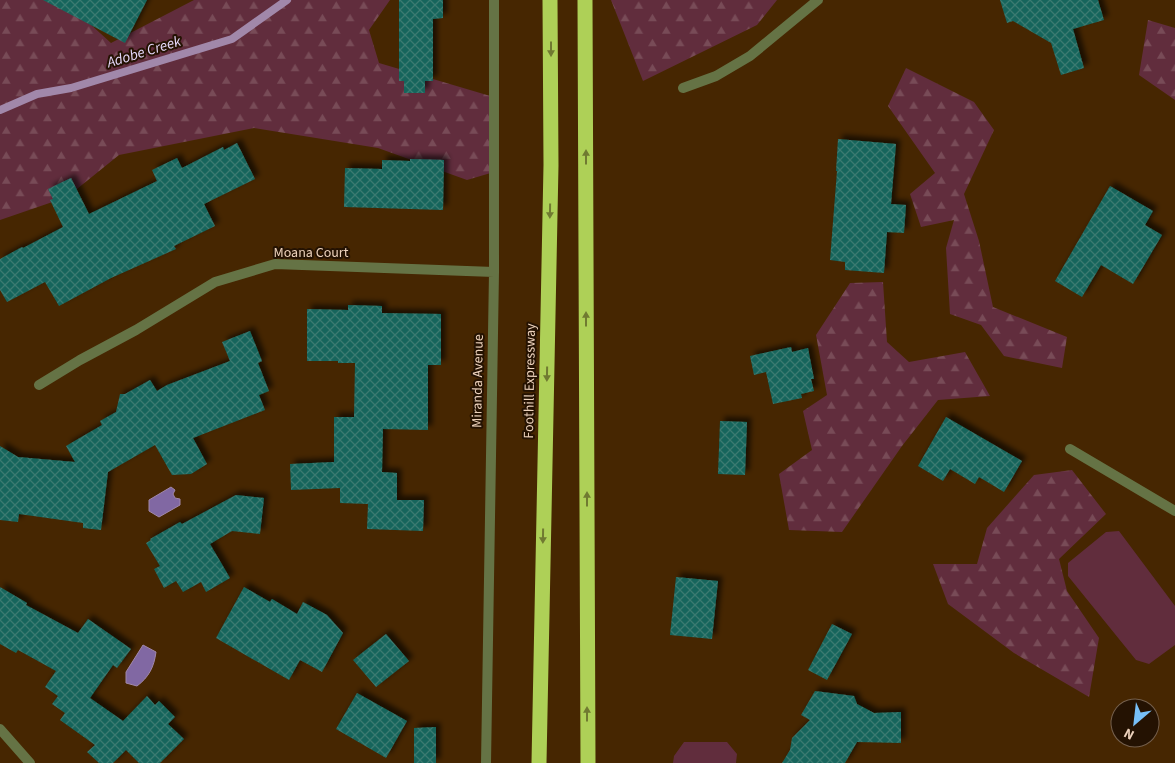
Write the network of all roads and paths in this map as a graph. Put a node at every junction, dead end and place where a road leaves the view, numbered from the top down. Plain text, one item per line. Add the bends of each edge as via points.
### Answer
1 (494, 0) edge
2 (550, 0) edge
3 (585, 0) edge
4 (818, 0) edge
5 (684, 88) dead end
6 (494, 272) junction
7 (40, 385) dead end
8 (1070, 449) dead end
9 (1175, 511) edge
10 (0, 729) edge
11 (30, 763) edge
12 (486, 763) edge
13 (539, 763) edge
14 (588, 763) edge

1 - 6 street, Miranda Avenue
2 -> 13 highway, Foothill Expressway via 551,175
14 -> 3 highway
4 - 5 street via 750,56 716,76
6 - 7 street, Moana Court via 275,264 215,282
6 - 12 street, Miranda Avenue
8 - 9 street
10 - 11 street

